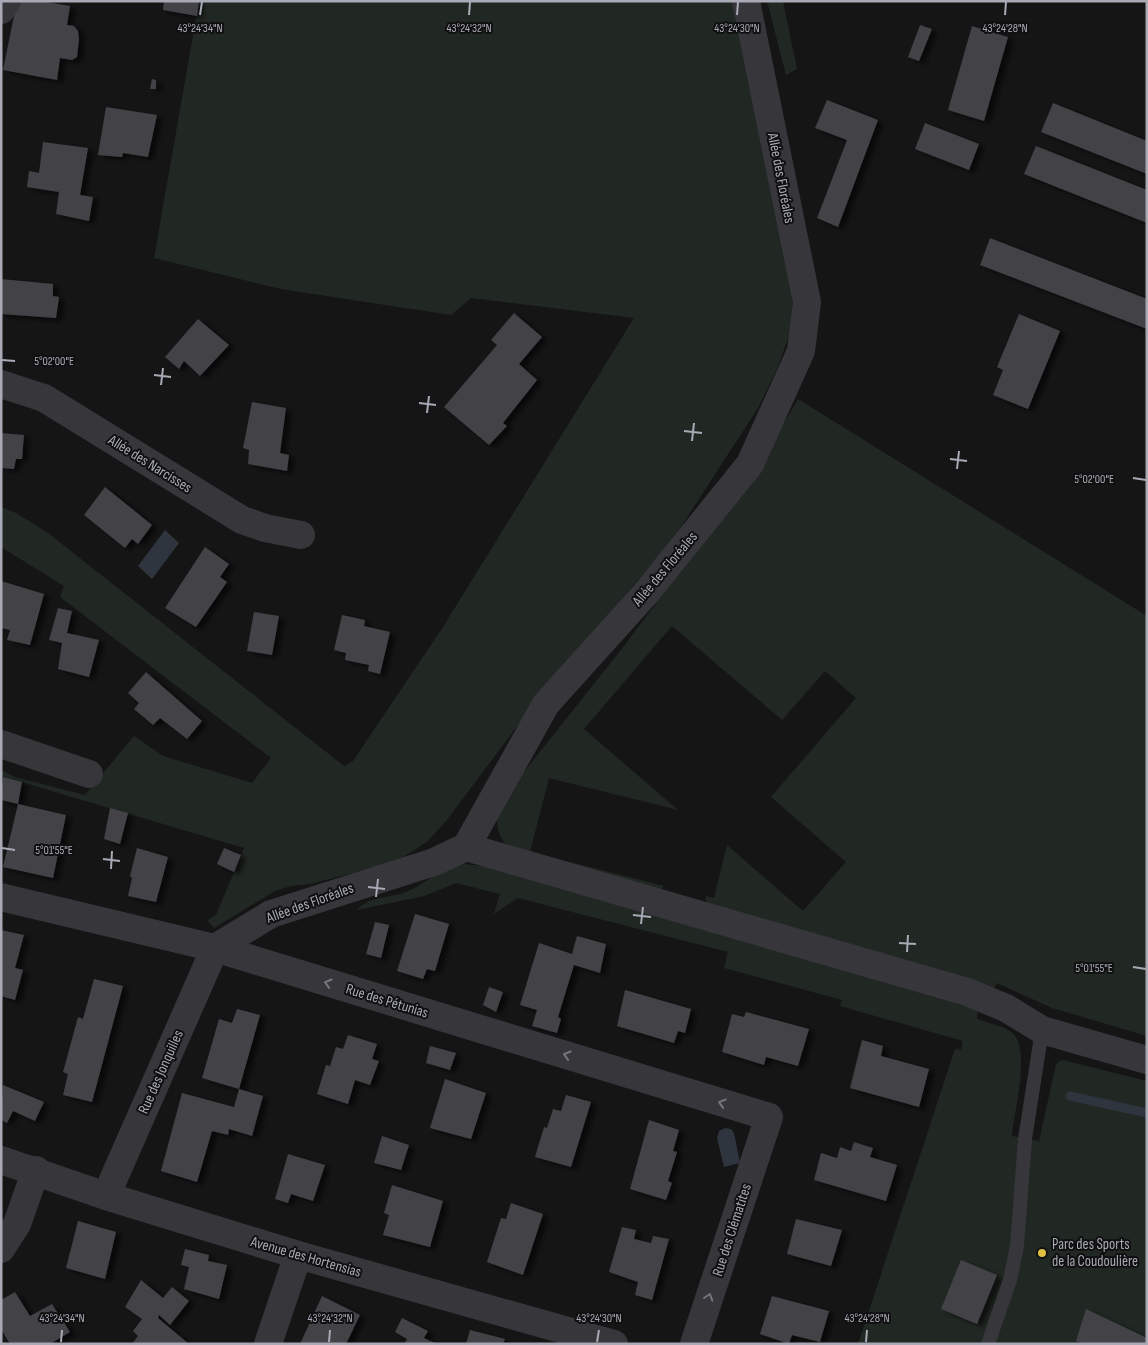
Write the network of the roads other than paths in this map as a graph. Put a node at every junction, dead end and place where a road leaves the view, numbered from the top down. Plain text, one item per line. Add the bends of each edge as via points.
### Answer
1 (7, 1) edge
2 (746, 1) edge
3 (1, 10) edge
4 (1, 384) edge
5 (301, 535) dead end
6 (1, 744) edge
7 (89, 774) dead end
8 (466, 847) junction
9 (1, 897) edge
10 (215, 948) junction
11 (1042, 1030) junction
12 (1147, 1060) edge
13 (769, 1117) joint
14 (1, 1160) edge
15 (36, 1170) junction
16 (106, 1196) junction
17 (1, 1249) edge
18 (298, 1255) junction
19 (268, 1344) edge
20 (614, 1344) edge
21 (694, 1344) edge
22 (988, 1344) edge

1 - 3 street
2 - 8 street, Allée des Floréales via 807,302 801,351 750,464 646,593 546,704
4 - 5 street, Allée des Narcisses via 44,398 242,520
6 - 7 street
8 - 10 street, Allée des Floréales via 434,862 271,914
8 - 11 street via 967,992 1006,1008
9 - 10 street, Rue des Pétunias
13 -> 10 street, Rue des Pétunias
10 - 16 street, Rue des Jonquilles
11 - 12 street
11 - 22 lane via 1025,1139 1016,1246 1010,1280
21 -> 13 street, Rue des Clématites
14 - 15 street, Avenue des Hortensias
15 - 16 street, Avenue des Hortensias
15 - 17 street via 17,1224
16 - 18 street, Avenue des Hortensias
18 - 19 street
18 - 20 street, Avenue des Hortensias

